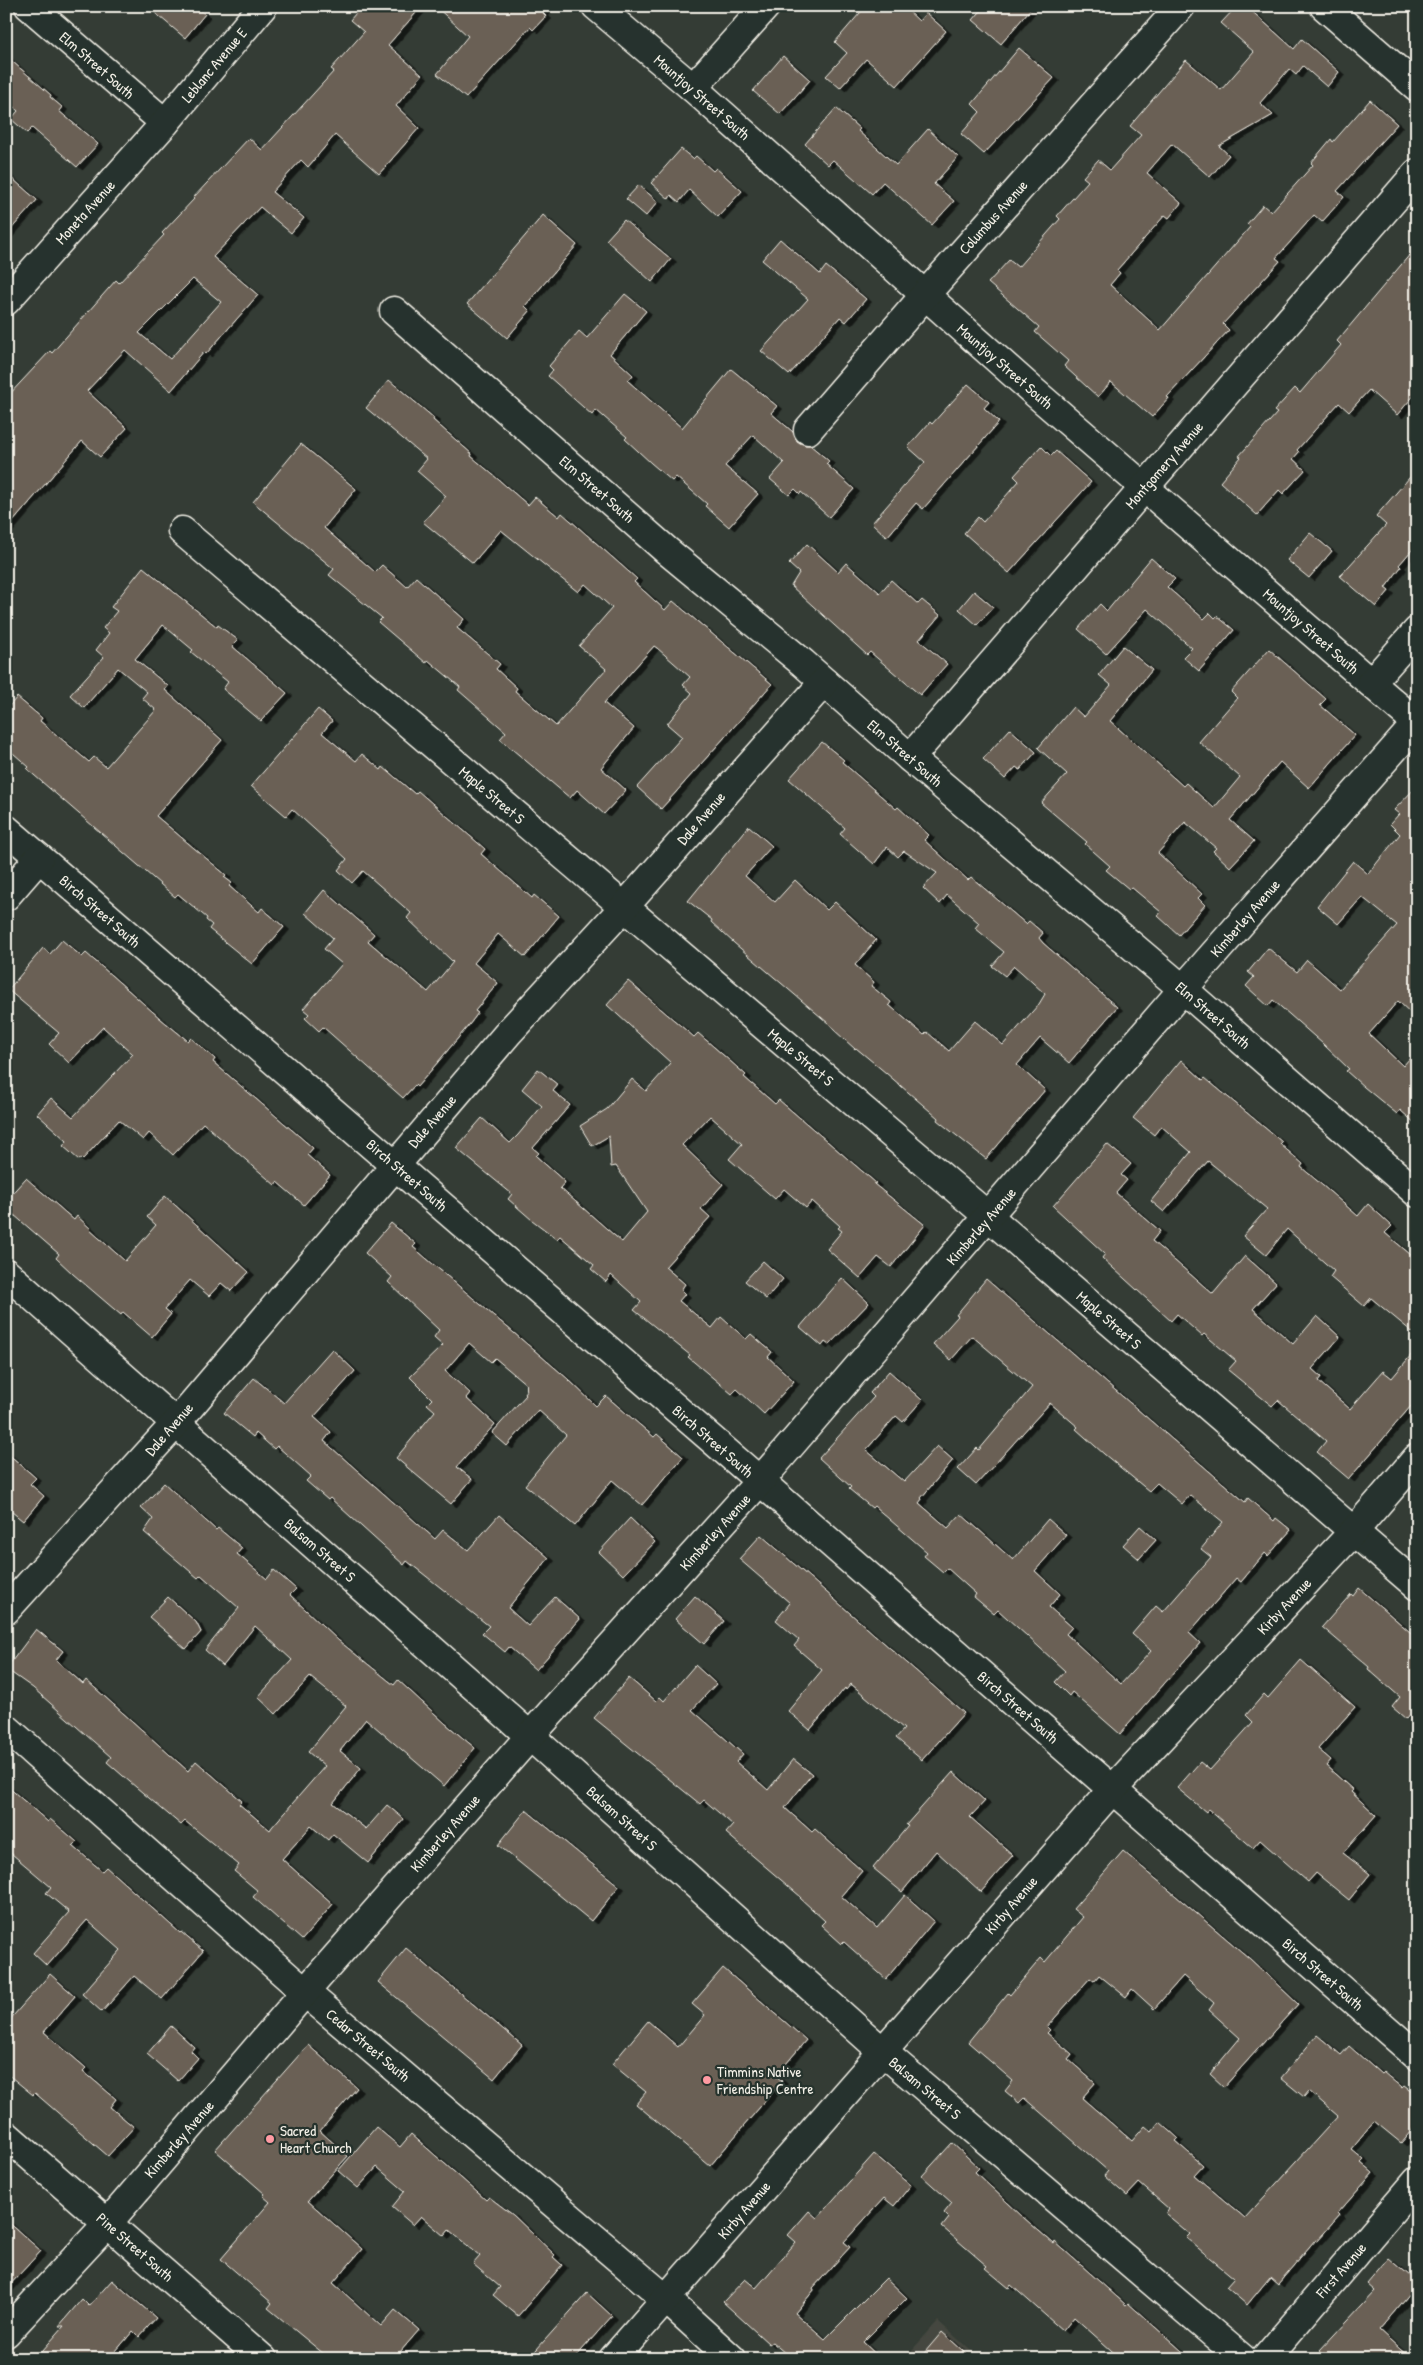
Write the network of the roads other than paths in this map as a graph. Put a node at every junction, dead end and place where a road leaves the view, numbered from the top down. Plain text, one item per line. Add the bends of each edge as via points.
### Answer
1 (29, 6) edge
2 (262, 6) edge
3 (596, 6) edge
4 (766, 6) edge
5 (1180, 6) edge
6 (1324, 6) edge
7 (1417, 87) edge
8 (693, 88) junction
9 (165, 123) junction
10 (1417, 173) edge
11 (924, 295) junction
12 (6, 301) edge
13 (394, 312) dead end
14 (808, 430) dead end
15 (1145, 487) junction
16 (182, 531) dead end
17 (1417, 631) edge
18 (824, 682) junction
19 (1371, 683) junction
20 (1417, 723) edge
21 (910, 758) junction
22 (6, 829) edge
23 (39, 858) junction
24 (6, 896) edge
25 (624, 907) junction
26 (1183, 989) junction
27 (395, 1165) junction
28 (1417, 1193) edge
29 (989, 1217) junction
30 (6, 1273) edge
31 (176, 1423) junction
32 (1417, 1458) edge
33 (760, 1481) junction
34 (1354, 1531) junction
35 (1417, 1586) edge
36 (6, 1610) edge
37 (6, 1728) edge
38 (530, 1736) junction
39 (1112, 1790) junction
40 (305, 1992) junction
41 (882, 2051) junction
42 (1417, 2056) edge
43 (6, 2135) edge
44 (1417, 2181) edge
45 (108, 2223) junction
46 (666, 2300) junction
47 (6, 2333) edge
48 (263, 2359) edge
49 (613, 2359) edge
50 (732, 2359) edge
51 (1243, 2359) edge
52 (1265, 2359) edge

1 - 9 street, Elm Street South
2 - 9 street, Leblanc Avenue E
3 - 8 street, Mountjoy Street South
4 - 8 street
5 - 11 street, Columbus Avenue
6 - 7 street
8 - 11 street, Mountjoy Street South
9 - 12 street, Moneta Avenue
10 - 15 street, Montgomery Avenue
11 - 14 street, Columbus Avenue
11 - 15 street, Mountjoy Street South
13 - 18 street, Elm Street South via 666,550
15 - 19 street, Mountjoy Street South
15 - 21 street, Montgomery Avenue
16 - 25 street, Maple Street S
17 - 19 street
18 - 21 street, Elm Street South
18 - 25 street, Dale Avenue
19 - 20 street, Mountjoy Street South
20 - 26 street, Kimberley Avenue
21 - 26 street, Elm Street South
22 - 23 street, Birch Street South
23 - 24 street
23 - 27 street, Birch Street South
25 - 27 street, Dale Avenue via 509,1032
25 - 29 street, Maple Street S
26 - 28 street, Elm Street South
26 - 29 street, Kimberley Avenue
27 - 31 street, Dale Avenue
27 - 33 street, Birch Street South
29 - 33 street, Kimberley Avenue
29 - 34 street, Maple Street S
30 - 31 street, Balsam Street S
31 - 36 street, Dale Avenue
31 - 38 street, Balsam Street S
32 - 34 street, Kirby Avenue
33 - 38 street, Kimberley Avenue
33 - 39 street, Birch Street South
34 - 35 street, Maple Street S
34 - 39 street, Kirby Avenue
37 - 40 street, Cedar Street South
38 - 40 street, Kimberley Avenue
38 - 41 street, Balsam Street S
39 - 41 street, Kirby Avenue
39 - 42 street, Birch Street South
40 - 45 street, Kimberley Avenue
40 - 46 street, Cedar Street South
41 - 46 street, Kirby Avenue
41 - 51 street, Balsam Street S
43 - 45 street, Pine Street South
44 - 52 street, First Avenue
45 - 47 street, Kimberley Avenue
45 - 48 street, Pine Street South
46 - 49 street, Kirby Avenue
46 - 50 street, Cedar Street South

